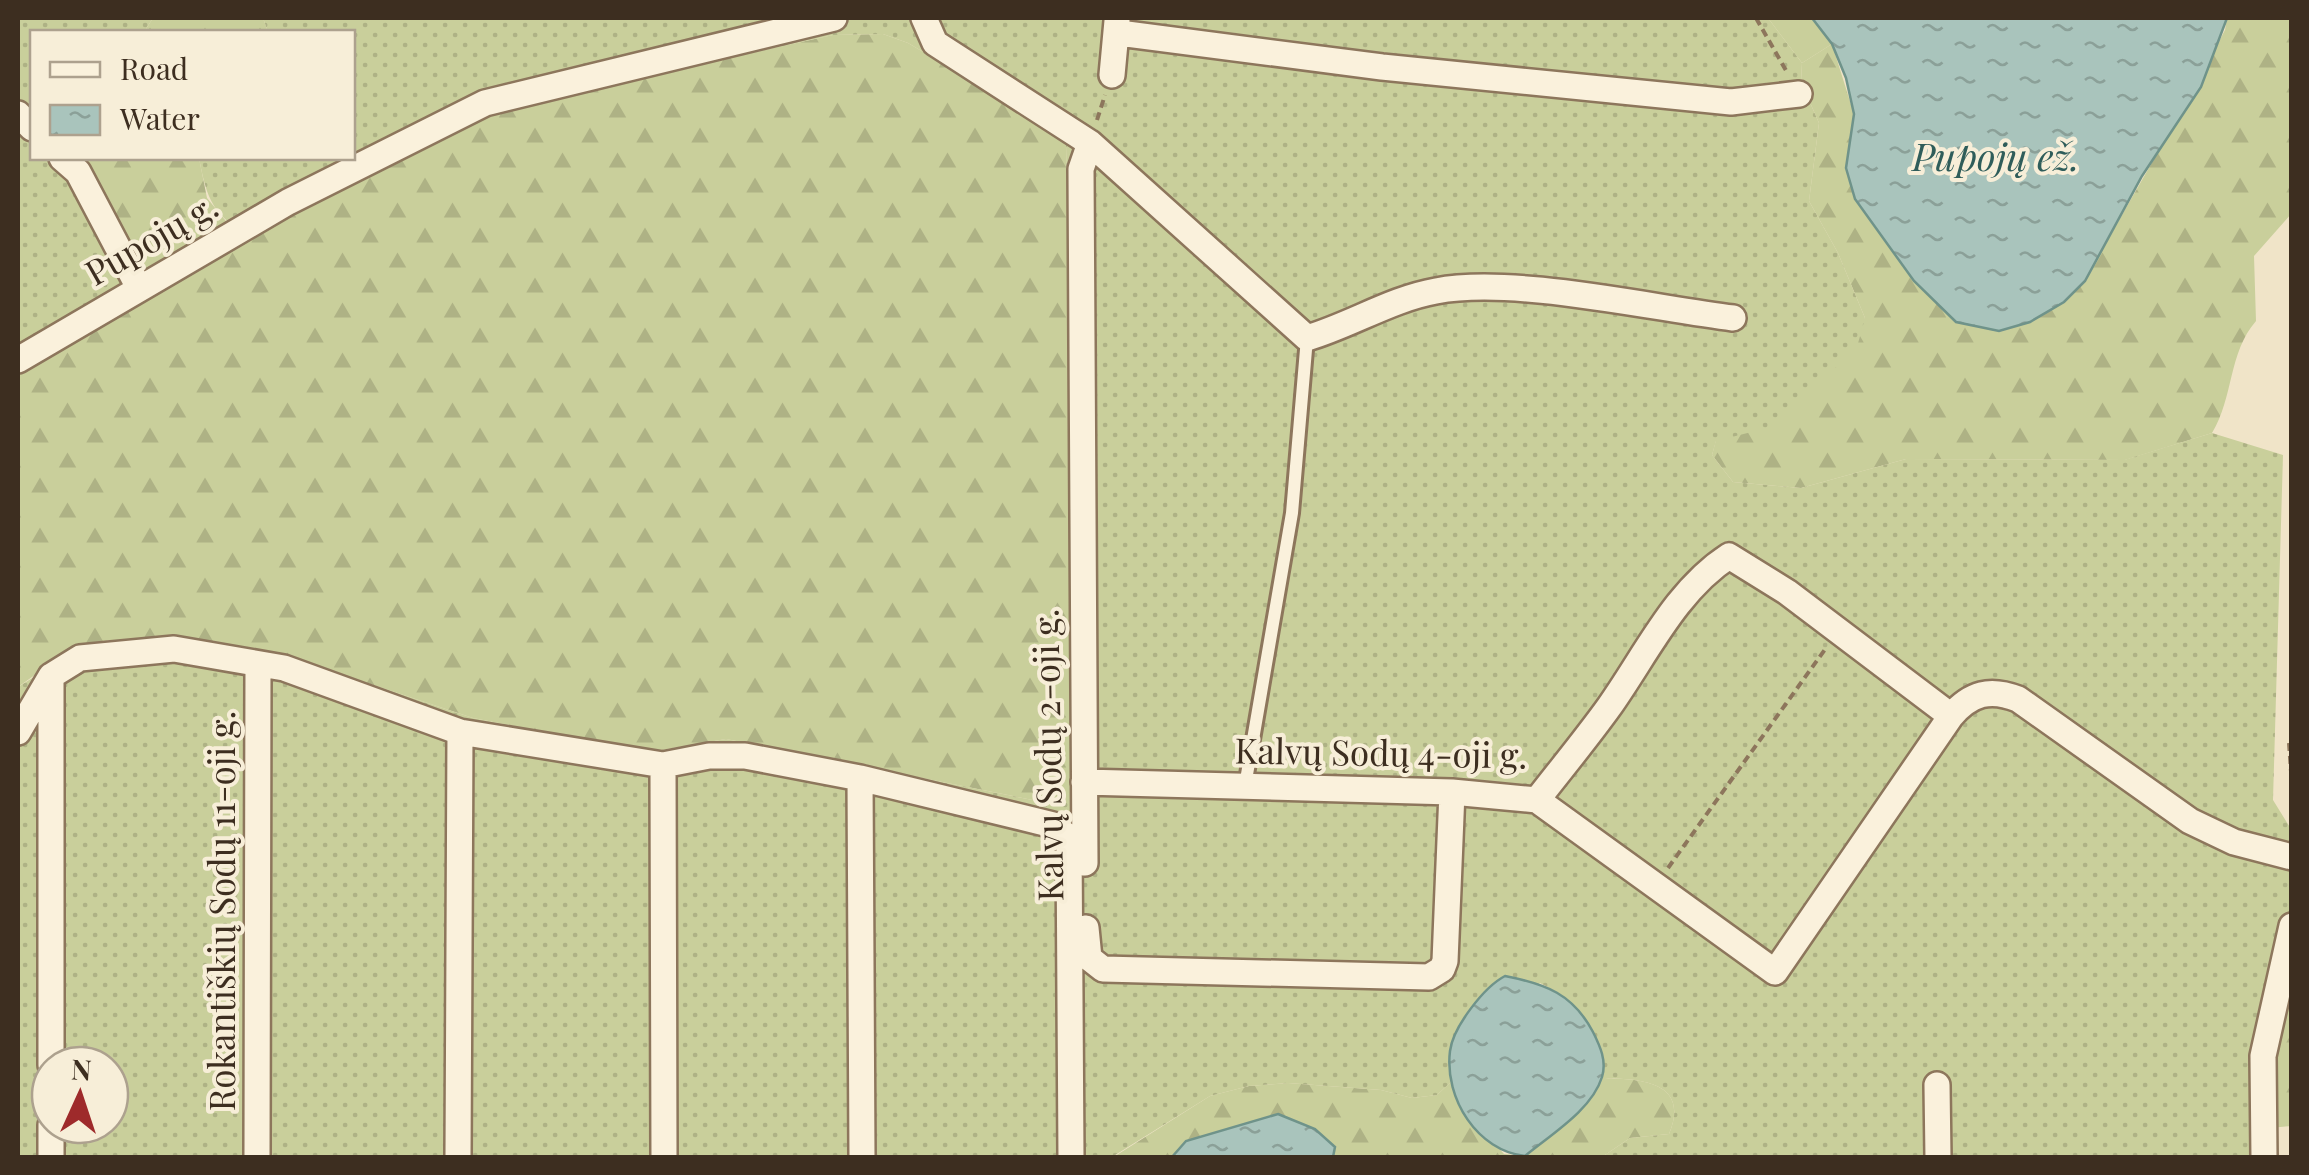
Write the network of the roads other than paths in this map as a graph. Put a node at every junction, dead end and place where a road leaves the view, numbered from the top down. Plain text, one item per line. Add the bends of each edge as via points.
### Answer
1 (834, 18) edge
2 (924, 18) edge
3 (1118, 25) edge
4 (1112, 75) road end
5 (1799, 94) road end
6 (1090, 143) junction
7 (64, 160) edge
8 (138, 286) junction
9 (1733, 318) dead end
10 (1307, 338) junction
11 (18, 360) edge
12 (258, 665) junction
13 (51, 676) junction
14 (1951, 716) junction
15 (18, 732) edge
16 (460, 732) junction
17 (663, 765) junction
18 (860, 778) junction
19 (1084, 782) junction
20 (1246, 786) junction
21 (1452, 792) junction
22 (1537, 800) junction
23 (2292, 857) edge
24 (2290, 940) edge
25 (51, 1045) edge
26 (1937, 1085) dead end
27 (257, 1158) edge
28 (458, 1158) edge
29 (664, 1158) edge
30 (862, 1158) edge
31 (1072, 1158) edge
32 (1938, 1158) edge
33 (2264, 1158) edge

1 - 8 street, Pupojų g. via 485,103
2 - 6 street via 935,43
3 - 4 street
3 - 5 street via 1382,67 1712,100 1758,102
6 - 10 street
6 - 19 street, Kalvų Sodų 2-oji g. via 1081,169
7 - 8 street via 78,172
8 - 11 street, Pupojų g.
9 - 10 street via 1514,289 1450,288 1404,298
10 - 20 lane via 1292,513
12 - 13 street via 174,650 80,658
12 - 16 street via 308,676
12 - 27 street, Rokantiškių Sodų 11-oji g.
13 - 15 street
13 - 25 street
14 - 22 street, Kalvų Sodų 4-oji g. via 1729,556 1681,600
14 - 22 street via 1776,972
14 - 23 street via 1978,693 2002,692 2190,821 2234,842
16 - 17 street
16 - 28 street
17 - 18 street via 727,755
17 - 29 street
18 - 30 street
18 - 31 street via 1053,825 1067,836
19 - 20 street, Kalvų Sodų 4-oji g.
19 - 21 street, Kalvų Sodų 2-oji g. via 1086,952 1096,967 1429,978 1445,960
20 - 21 street, Kalvų Sodų 4-oji g.
21 - 22 street, Kalvų Sodų 4-oji g.
24 - 33 street via 2263,1056
26 - 32 street

